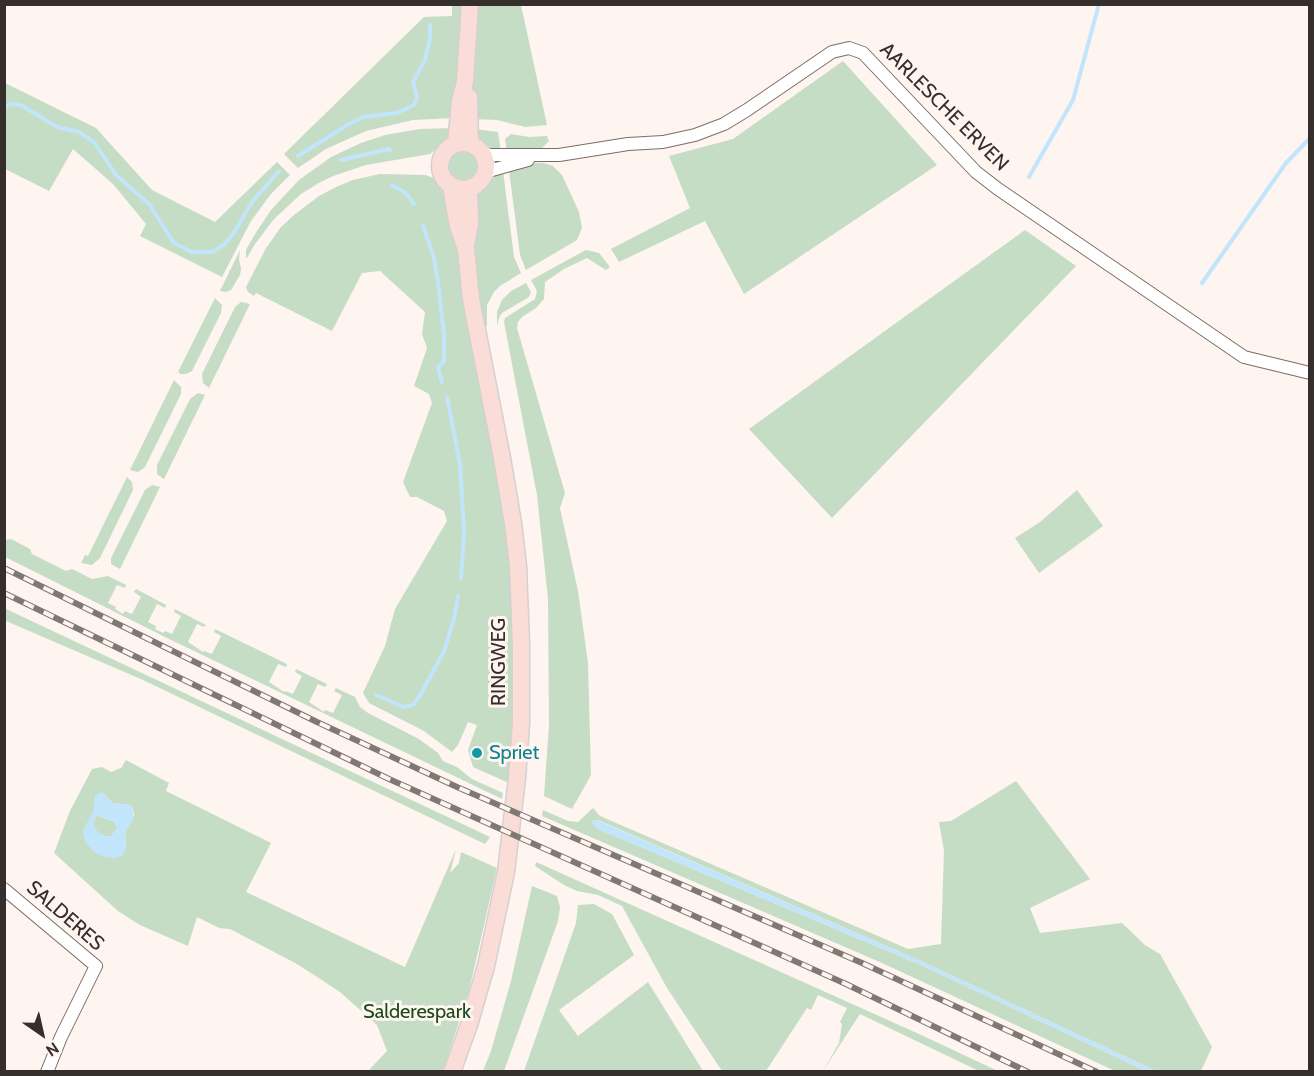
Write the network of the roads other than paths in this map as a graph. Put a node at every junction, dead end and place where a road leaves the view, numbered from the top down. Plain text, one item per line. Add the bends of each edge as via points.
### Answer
1 (470, 4) edge
2 (474, 154) junction
3 (452, 187) junction
4 (469, 188) junction
5 (466, 249) junction
6 (1310, 373) edge
7 (4, 889) edge
8 (46, 1071) edge
9 (452, 1071) edge

1 - 2 main road via 465,81
2 - 3 main road via 443,153 440,174
2 - 4 main road via 480,182
2 - 6 street, AARLESCHE ERVEN via 541,156 695,135 724,124 832,52 849,48 863,53 961,157 998,189 1244,357
3 - 4 main road
3 - 5 main road, RINGWEG
4 - 5 main road, RINGWEG
5 - 9 main road, RINGWEG via 518,566 521,723 506,872 486,966
7 - 8 street, SALDERES via 96,966

